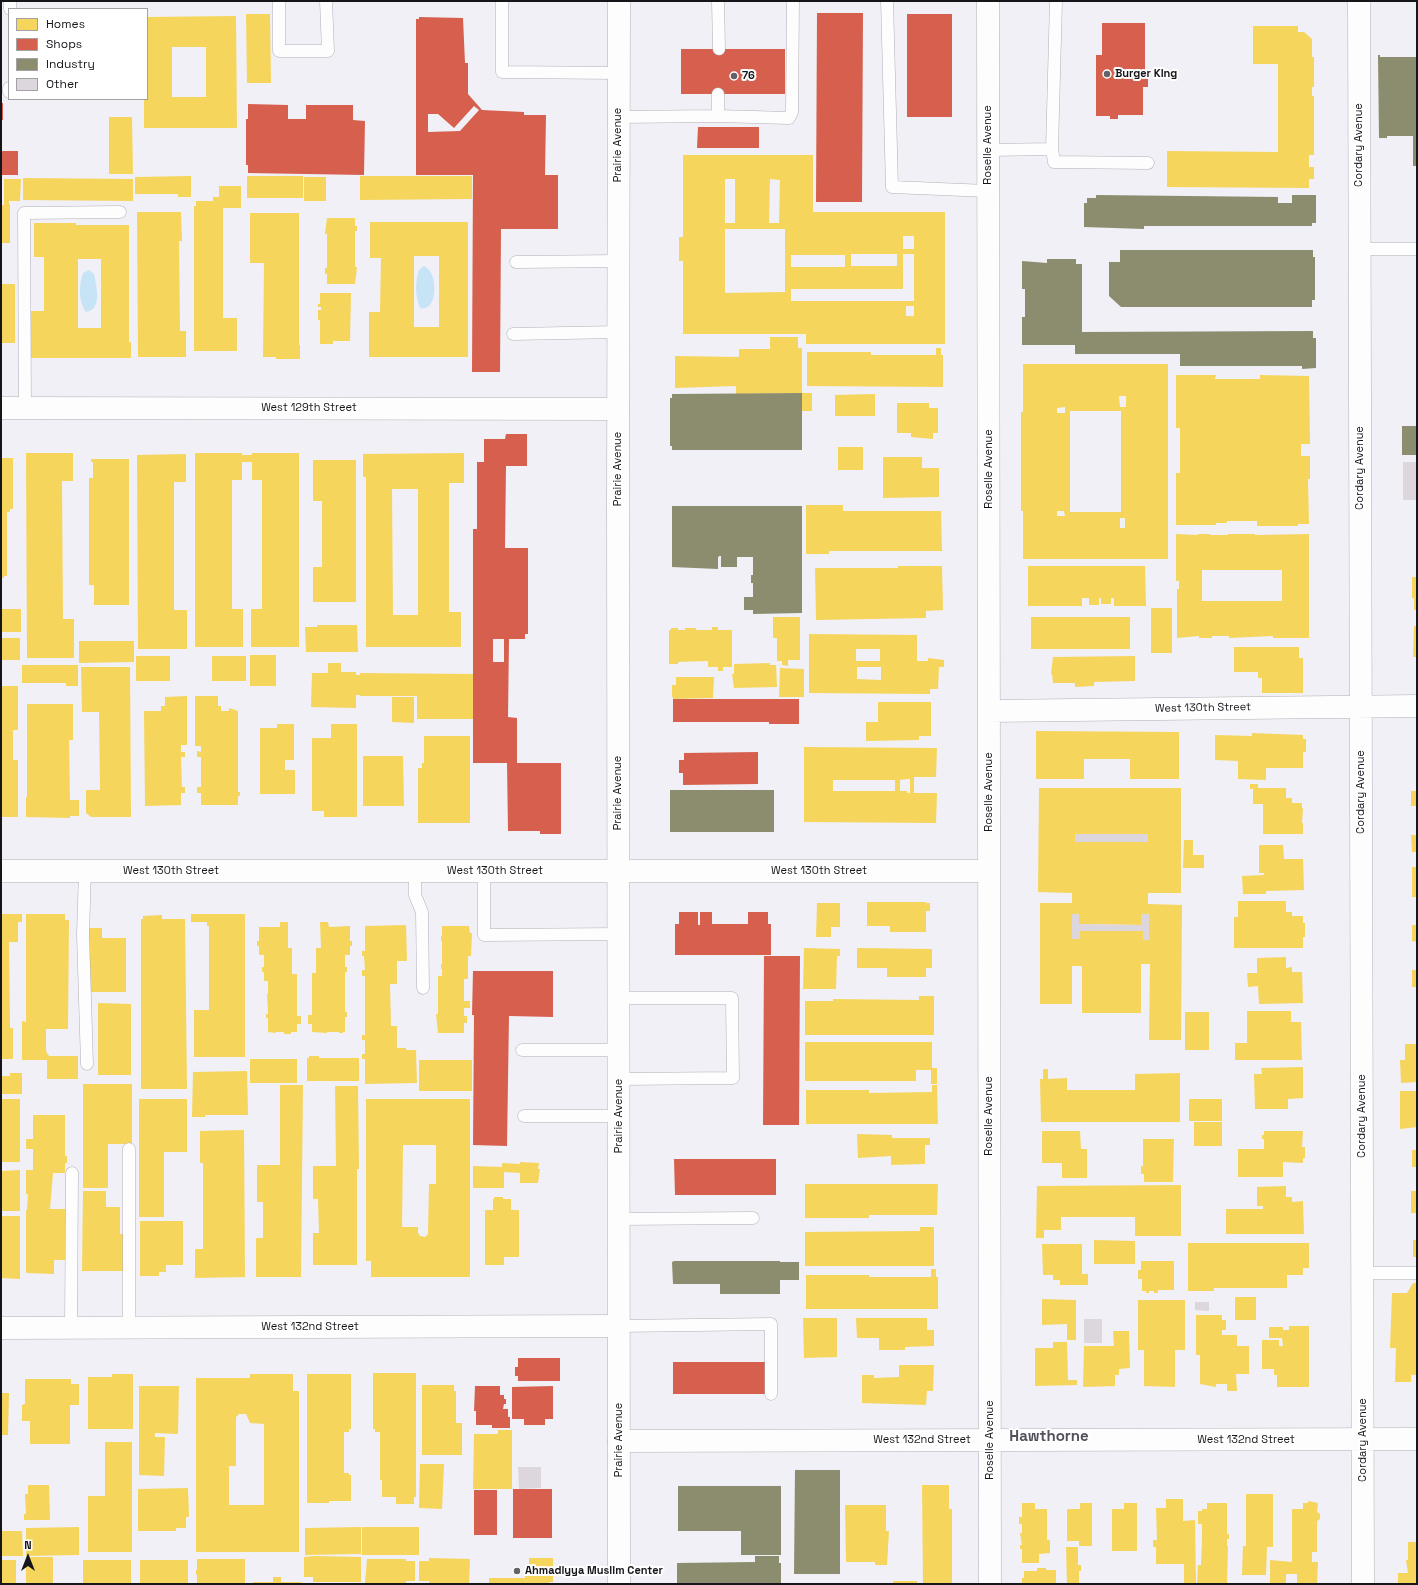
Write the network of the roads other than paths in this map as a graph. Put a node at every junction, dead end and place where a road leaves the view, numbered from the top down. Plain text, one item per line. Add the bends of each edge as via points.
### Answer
1 (279, 1) edge
2 (326, 1) edge
3 (502, 1) edge
4 (619, 1) edge
5 (718, 1) edge
6 (793, 1) edge
7 (887, 1) edge
8 (988, 1) edge
9 (1056, 1) edge
10 (1359, 1) edge
11 (718, 49) dead end
12 (618, 73) junction
13 (718, 94) dead end
14 (718, 116) junction
15 (618, 117) junction
16 (1052, 149) junction
17 (988, 150) junction
18 (1148, 162) dead end
19 (988, 191) junction
20 (120, 212) dead end
21 (1360, 249) junction
22 (1417, 249) edge
23 (618, 261) junction
24 (516, 262) dead end
25 (618, 332) junction
26 (513, 334) dead end
27 (1, 408) edge
28 (25, 408) junction
29 (618, 409) junction
30 (1361, 706) junction
31 (1417, 706) edge
32 (989, 711) junction
33 (1, 871) edge
34 (85, 871) junction
35 (415, 871) junction
36 (484, 871) junction
37 (618, 871) junction
38 (989, 871) junction
39 (619, 934) junction
40 (423, 988) dead end
41 (619, 998) junction
42 (522, 1050) dead end
43 (619, 1050) junction
44 (87, 1064) dead end
45 (619, 1079) junction
46 (524, 1116) dead end
47 (619, 1116) junction
48 (129, 1149) dead end
49 (72, 1173) dead end
50 (753, 1218) dead end
51 (619, 1219) junction
52 (1363, 1273) junction
53 (1417, 1273) edge
54 (619, 1326) junction
55 (1, 1328) edge
56 (71, 1328) junction
57 (129, 1328) junction
58 (771, 1394) dead end
59 (1363, 1439) junction
60 (1417, 1439) edge
61 (990, 1440) junction
62 (619, 1441) junction
63 (619, 1584) edge
64 (990, 1584) edge
65 (1363, 1584) edge

1 - 2 lane via 279,50 328,51
3 - 12 lane via 502,72
4 - 12 street, Prairie Avenue
5 - 11 lane
6 - 14 lane via 792,112 789,118
7 - 19 lane via 892,187
8 - 17 street, Roselle Avenue
9 - 16 lane
10 - 21 street, Cordary Avenue
12 - 15 street, Prairie Avenue
13 - 14 lane
14 - 15 lane
15 - 23 street, Prairie Avenue
16 - 17 lane
16 - 18 lane via 1054,162
17 - 19 street, Roselle Avenue
19 - 32 street, Roselle Avenue
20 - 28 lane via 24,213
21 - 22 lane
21 - 30 street, Cordary Avenue
23 - 24 lane
23 - 25 street, Prairie Avenue
25 - 26 lane
25 - 29 street, Prairie Avenue
27 - 28 street, West 129th Street
28 - 29 street, West 129th Street
29 - 37 street, Prairie Avenue
30 - 31 street, West 130th Street
30 - 32 street, West 130th Street
30 - 52 street, Cordary Avenue
32 - 38 street, Roselle Avenue
33 - 34 street, West 130th Street
34 - 35 street, West 130th Street
34 - 44 lane via 83,934
35 - 36 street, West 130th Street
35 - 40 lane via 414,895 422,912
36 - 37 street, West 130th Street
36 - 39 lane via 484,935
37 - 38 street, West 130th Street
37 - 39 street, Prairie Avenue
38 - 61 street, Roselle Avenue
39 - 41 street, Prairie Avenue
41 - 43 street, Prairie Avenue
41 - 45 lane via 732,998 733,1078
42 - 43 lane
43 - 45 street, Prairie Avenue
45 - 47 street, Prairie Avenue
46 - 47 lane
47 - 51 street, Prairie Avenue
48 - 57 lane
49 - 56 lane
50 - 51 lane
51 - 54 street, Prairie Avenue
52 - 53 lane
52 - 59 street, Cordary Avenue
54 - 57 street, West 132nd Street
54 - 58 lane via 770,1324
54 - 62 street, Prairie Avenue
55 - 56 street, West 132nd Street
56 - 57 street, West 132nd Street
59 - 60 street, West 132nd Street
59 - 61 street, West 132nd Street
59 - 65 street, Cordary Avenue
61 - 62 street, West 132nd Street
61 - 64 street, Roselle Avenue
62 - 63 street, Prairie Avenue

